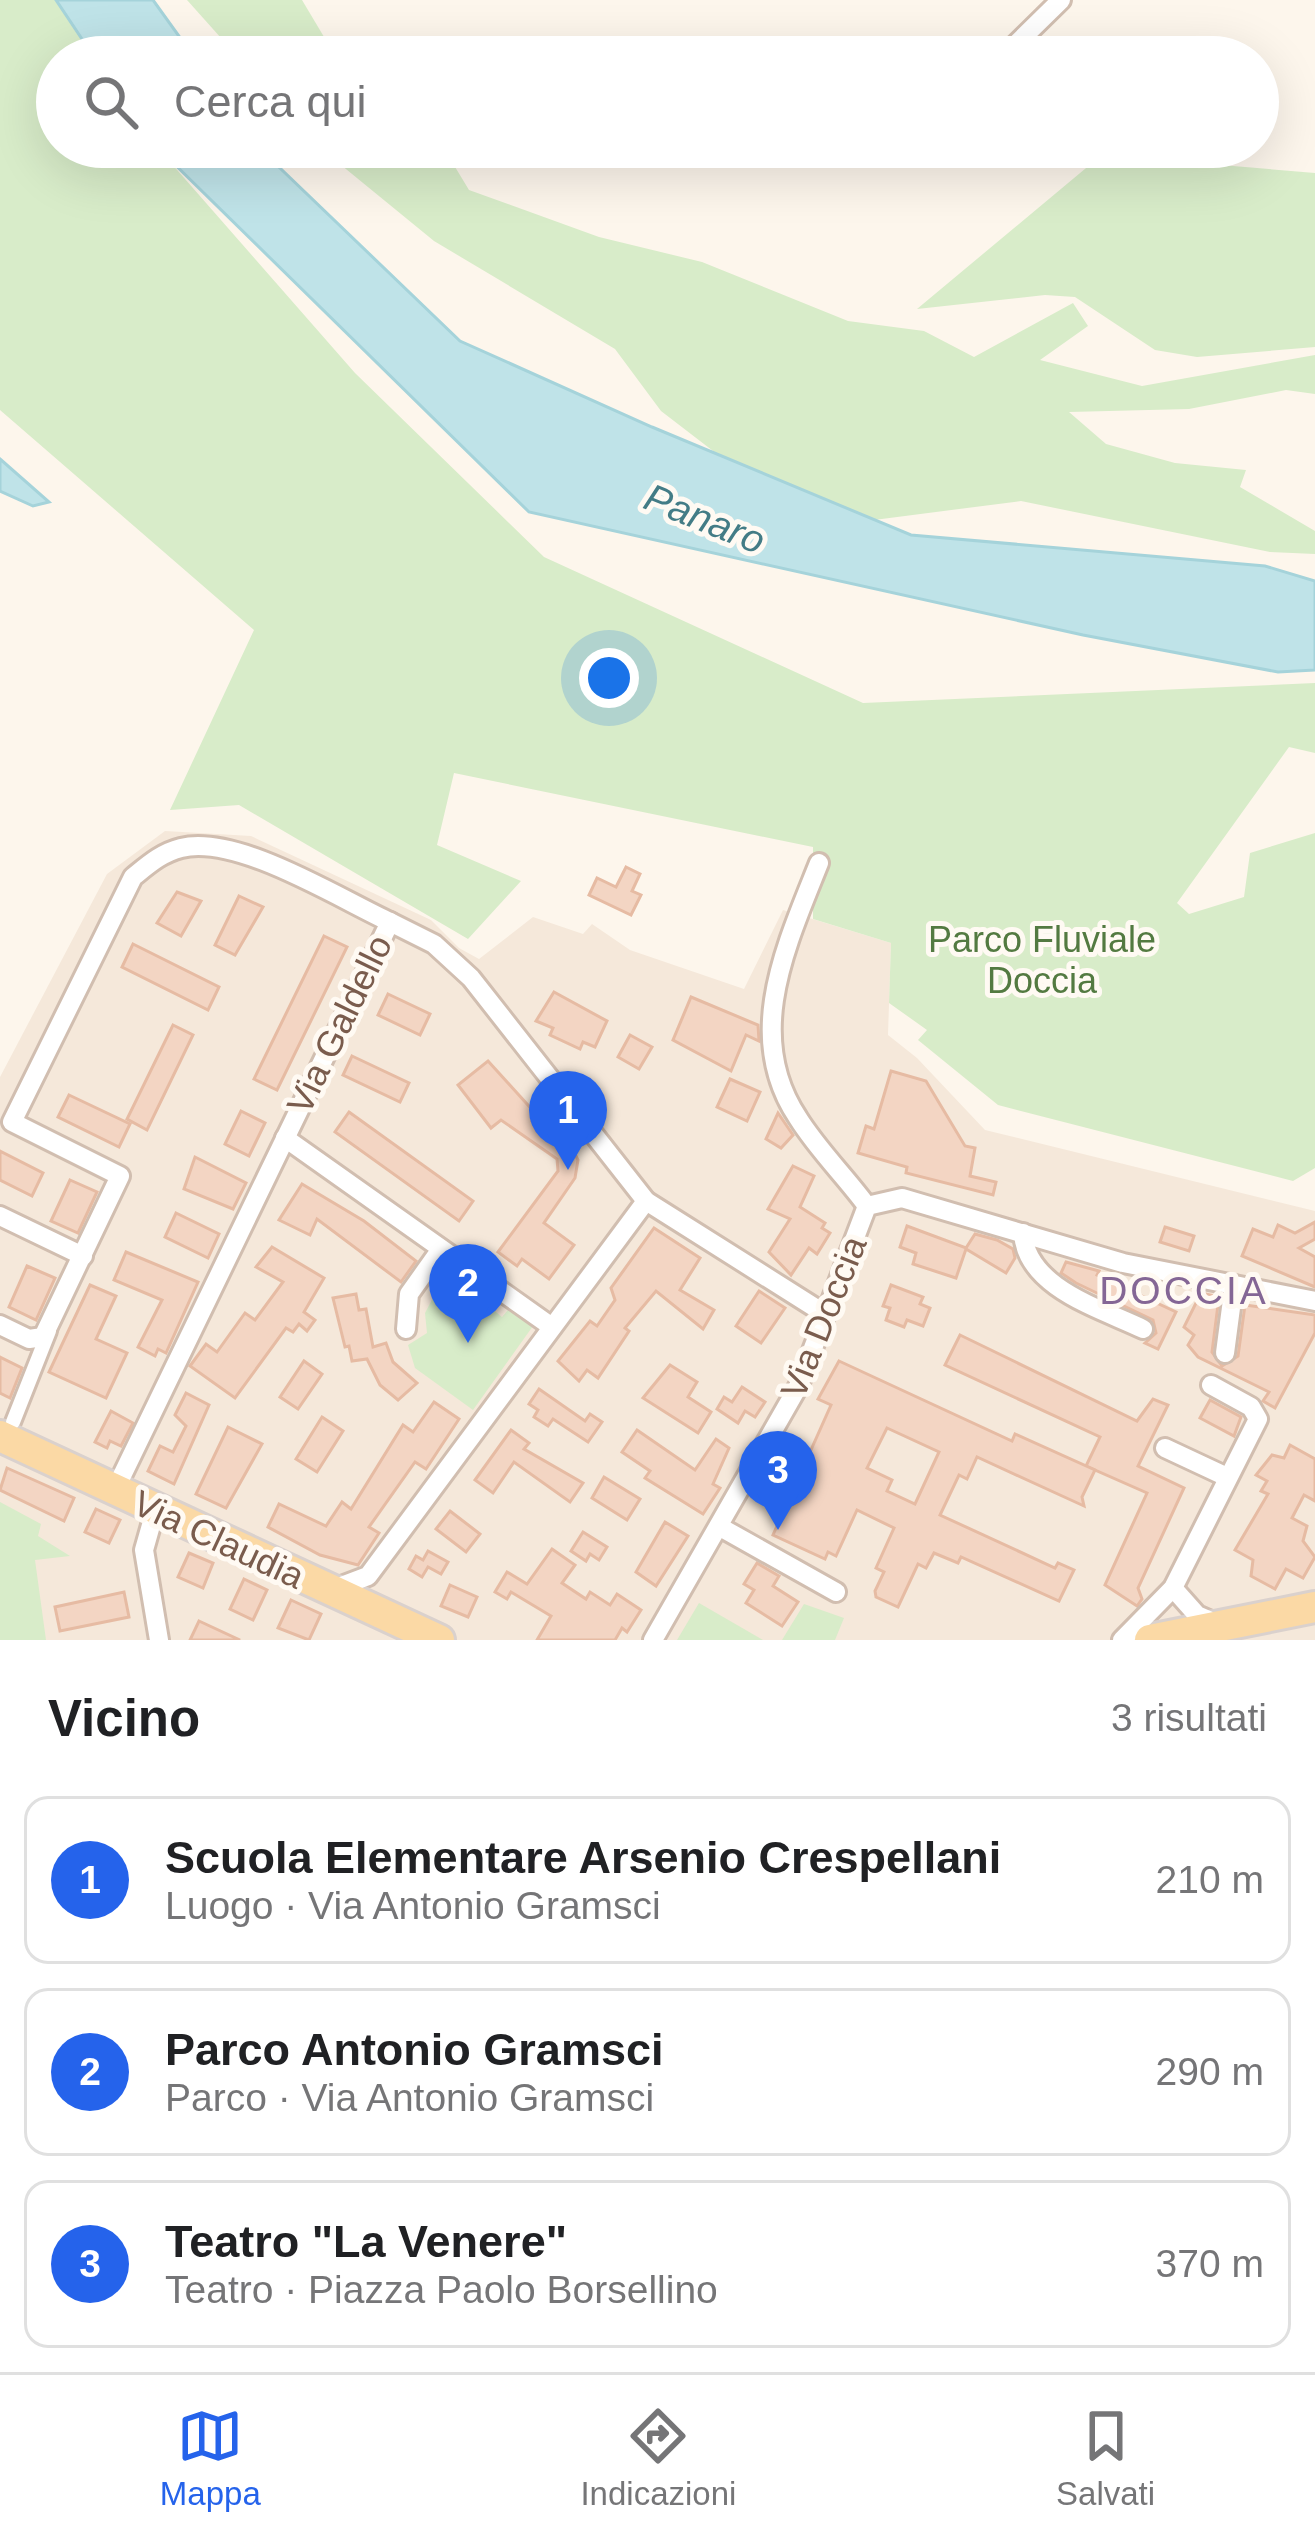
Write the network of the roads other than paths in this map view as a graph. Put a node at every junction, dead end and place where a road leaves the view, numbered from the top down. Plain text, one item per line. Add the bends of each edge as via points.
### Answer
1 (1061, 0) edge
2 (1024, 36) edge
3 (819, 862) dead end
4 (390, 922) junction
5 (285, 1138) junction
6 (646, 1201) junction
7 (867, 1206) junction
8 (0, 1216) edge
9 (1023, 1233) junction
10 (441, 1249) junction
11 (83, 1256) junction
12 (1234, 1285) junction
13 (1315, 1301) edge
14 (826, 1314) junction
15 (53, 1321) junction
16 (0, 1325) edge
17 (552, 1327) junction
18 (406, 1328) dead end
19 (1143, 1329) dead end
20 (1225, 1353) dead end
21 (1211, 1385) dead end
22 (7, 1429) edge
23 (1165, 1448) dead end
24 (1227, 1477) junction
25 (115, 1490) junction
26 (155, 1511) junction
27 (720, 1527) junction
28 (368, 1576) junction
29 (327, 1590) junction
30 (836, 1592) dead end
31 (1170, 1594) junction
32 (1315, 1607) edge
33 (370, 1610) junction
34 (1224, 1633) edge
35 (1159, 1638) edge
36 (159, 1640) edge
37 (439, 1640) edge
38 (653, 1640) edge
39 (1122, 1640) edge

1 - 2 street
3 - 7 street via 767,1033 778,1084 796,1117
4 - 5 street, Via Galdello
4 - 6 street via 434,944 471,978
4 - 11 street, Via Galdello via 212,846 181,848 133,878 12,1122 120,1176
5 - 10 street
5 - 25 street, Via Galdello
6 - 14 street
6 - 17 street
7 - 9 street, Via Doccia via 902,1198
7 - 14 street, Via Doccia
8 - 11 street
9 - 12 street, Via Doccia
9 - 19 street via 1024,1250 1053,1285
10 - 17 street
10 - 18 street via 409,1294
11 - 15 street, Via Galdello
12 - 13 street, Via Doccia
12 - 20 street
14 - 27 street, Via Doccia via 799,1384
15 - 16 street via 36,1340
15 - 22 street, Via Galdello
17 - 28 street
21 - 24 street via 1258,1413
22 - 25 main road, Via Claudia
23 - 24 street
24 - 31 street
25 - 26 main road, Via Claudia
26 - 29 main road, Via Claudia
26 - 36 street via 144,1550
27 - 30 street
27 - 38 street, Via Doccia
28 - 29 street
28 - 33 street
29 - 33 main road, Via Claudia
31 - 34 street
31 - 35 street
31 - 39 street
32 - 34 main road
33 - 37 main road, Via Claudia
34 - 35 main road

